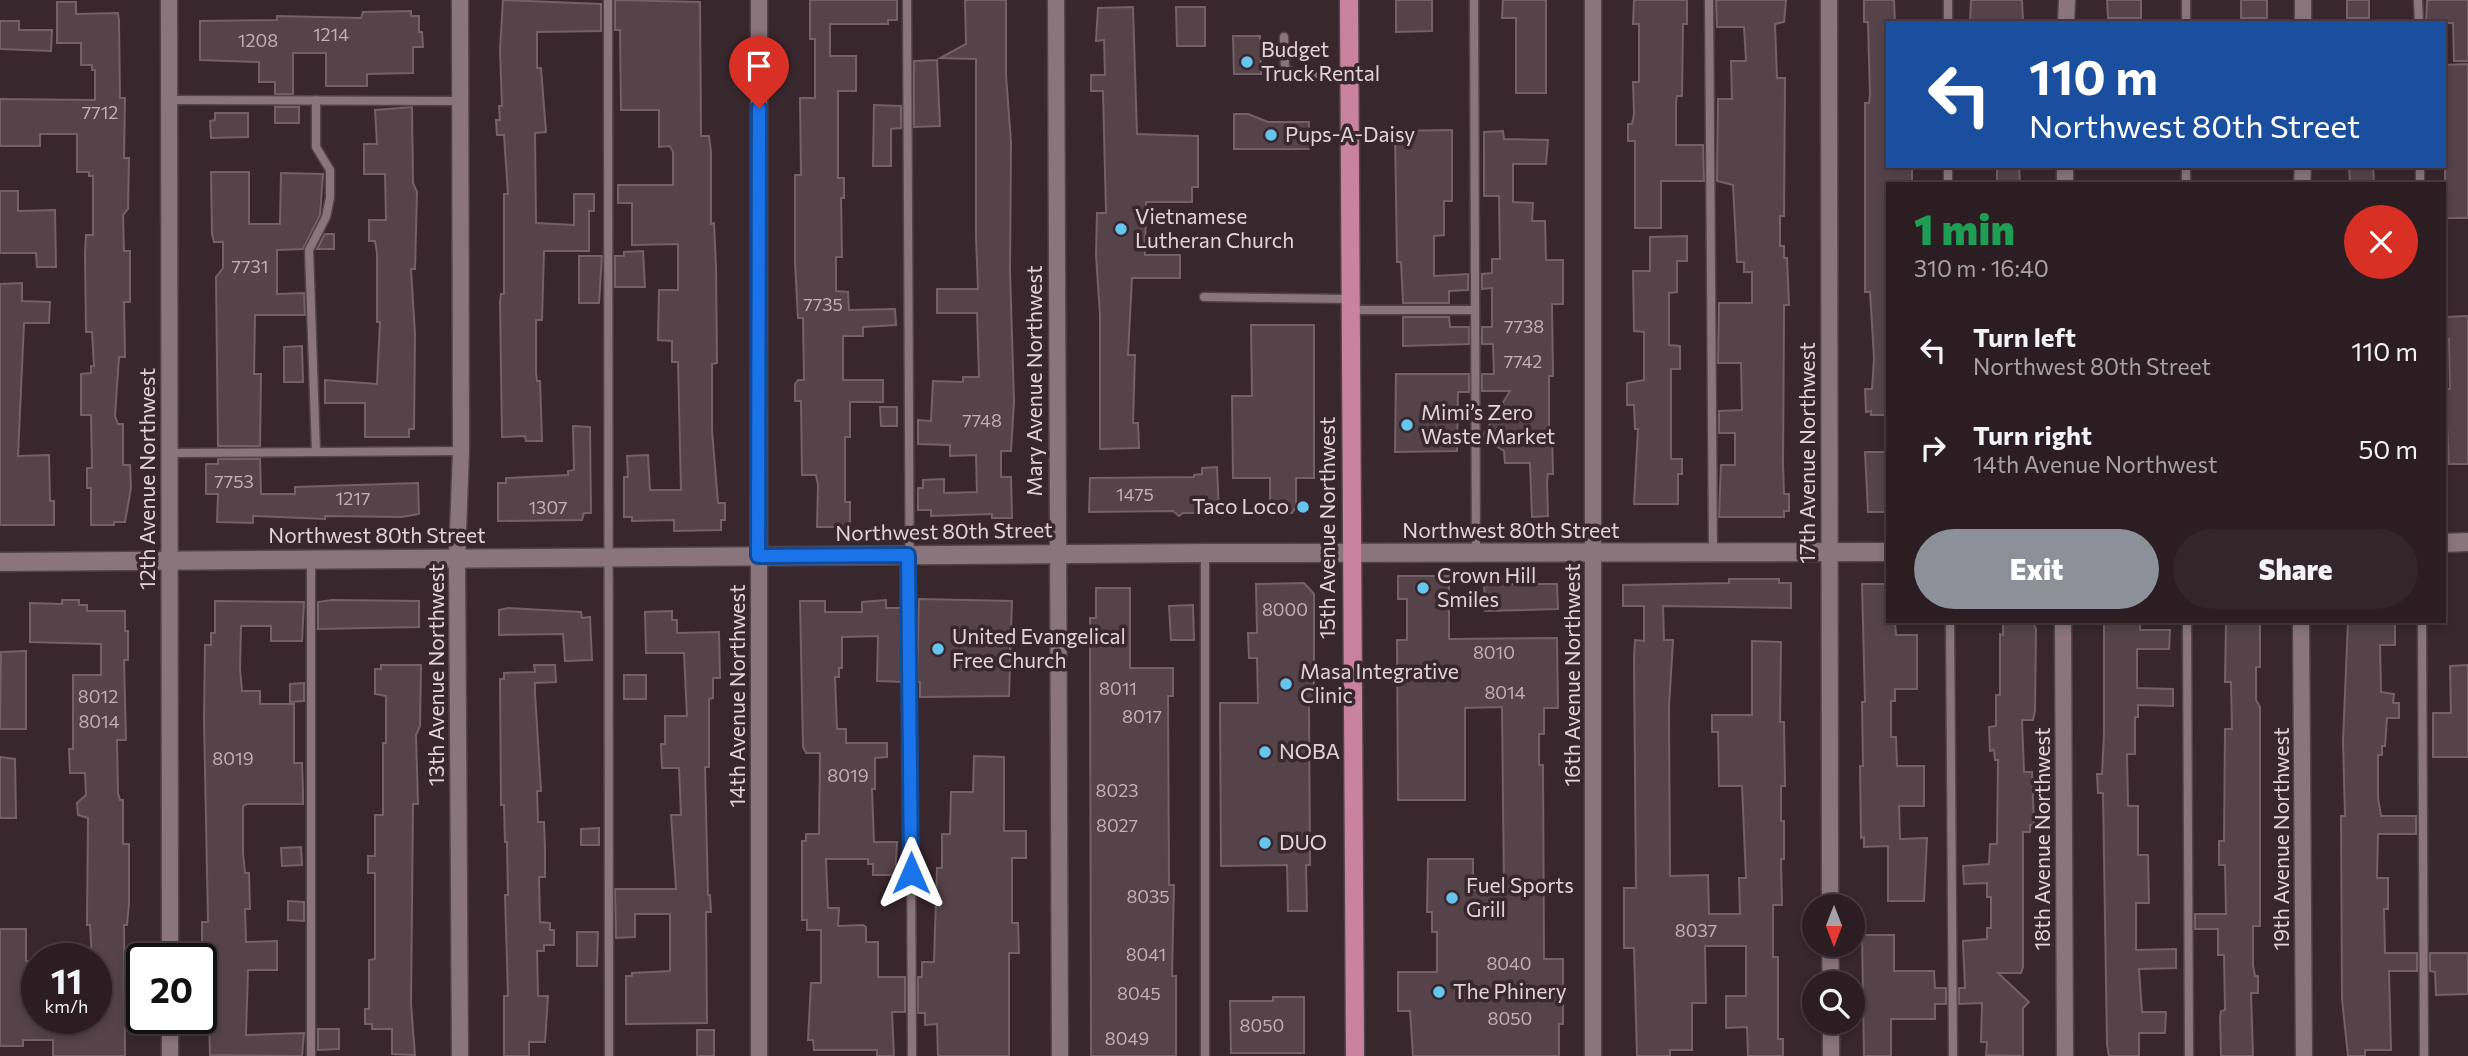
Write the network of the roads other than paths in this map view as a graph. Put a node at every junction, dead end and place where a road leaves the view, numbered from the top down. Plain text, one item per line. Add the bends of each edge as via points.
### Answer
1 (169, 0) edge
2 (460, 0) edge
3 (608, 0) edge
4 (759, 0) edge
5 (907, 0) edge
6 (1056, 0) edge
7 (1349, 0) edge
8 (1474, 0) edge
9 (1593, 0) edge
10 (1709, 0) edge
11 (1829, 0) edge
12 (1948, 0) edge
13 (2067, 0) edge
14 (2186, 0) edge
15 (2303, 0) edge
16 (2418, 0) edge
17 (1948, 21) edge
18 (2066, 21) edge
19 (2186, 21) edge
20 (2303, 21) edge
21 (2419, 21) edge
22 (1284, 37) dead end
23 (1349, 74) junction
24 (167, 100) junction
25 (316, 100) junction
26 (458, 101) junction
27 (1204, 297) dead end
28 (1350, 304) junction
29 (1474, 310) junction
30 (461, 451) junction
31 (316, 452) junction
32 (170, 453) junction
33 (2468, 542) edge
34 (2446, 543) edge
35 (1886, 552) edge
36 (1205, 553) junction
37 (1351, 553) junction
38 (1713, 553) junction
39 (1829, 553) junction
40 (1056, 554) junction
41 (1595, 554) junction
42 (908, 555) junction
43 (1476, 555) junction
44 (758, 556) junction
45 (608, 557) junction
46 (457, 558) junction
47 (311, 559) junction
48 (168, 561) junction
49 (0, 562) edge
50 (1950, 623) edge
51 (2063, 623) edge
52 (2187, 623) edge
53 (2301, 623) edge
54 (2422, 623) edge
55 (1830, 894) edge
56 (170, 943) edge
57 (170, 1034) edge
58 (1831, 1034) edge
59 (170, 1056) edge
60 (311, 1056) edge
61 (460, 1056) edge
62 (609, 1056) edge
63 (760, 1056) edge
64 (912, 1056) edge
65 (1060, 1056) edge
66 (1205, 1056) edge
67 (1355, 1056) edge
68 (1592, 1056) edge
69 (1831, 1056) edge
70 (1952, 1056) edge
71 (2065, 1056) edge
72 (2189, 1056) edge
73 (2304, 1056) edge
74 (2424, 1056) edge

1 - 24 street, 12th Avenue Northwest
2 - 26 street, 13th Avenue Northwest
3 - 45 lane
4 - 44 street, 14th Avenue Northwest
5 - 42 lane
6 - 40 street, Mary Avenue Northwest
7 - 23 main road, 15th Avenue Northwest
8 - 29 lane
9 - 41 street, 16th Avenue Northwest
10 - 38 lane
11 - 39 street, 17th Avenue Northwest
12 - 17 lane
13 - 18 street
14 - 19 lane
15 - 20 street
16 - 21 lane
22 - 23 lane via 1285,68 1296,74
23 - 28 main road, 15th Avenue Northwest
24 - 25 lane
24 - 32 street, 12th Avenue Northwest
25 - 26 lane
25 - 31 lane via 316,147 330,170 330,198 309,250
26 - 30 street, 13th Avenue Northwest
27 - 28 lane
28 - 29 lane
28 - 37 main road, 15th Avenue Northwest
29 - 43 lane
30 - 31 lane
30 - 46 street, 13th Avenue Northwest
31 - 32 lane
32 - 48 street, 12th Avenue Northwest
33 - 34 street
35 - 39 street, Northwest 80th Street
36 - 37 street, Northwest 80th Street
36 - 40 street, Northwest 80th Street
36 - 66 lane
37 - 43 street, Northwest 80th Street
37 - 67 main road, 15th Avenue Northwest
38 - 39 street, Northwest 80th Street
38 - 41 street, Northwest 80th Street
39 - 55 street, 17th Avenue Northwest
40 - 42 street, Northwest 80th Street
40 - 65 street, Mary Avenue Northwest
41 - 43 street, Northwest 80th Street
41 - 68 street, 16th Avenue Northwest
42 - 44 street, Northwest 80th Street
42 - 64 lane
44 - 45 street, Northwest 80th Street
44 - 63 street, 14th Avenue Northwest
45 - 46 street, Northwest 80th Street
45 - 62 lane
46 - 47 street, Northwest 80th Street
46 - 61 street, 13th Avenue Northwest
47 - 48 street, Northwest 80th Street
47 - 60 lane
48 - 49 street, Northwest 80th Street
48 - 56 street, 12th Avenue Northwest
50 - 70 lane
51 - 71 street, 18th Avenue Northwest
52 - 72 lane
53 - 73 street, 19th Avenue Northwest
54 - 74 lane
57 - 59 street
58 - 69 street

